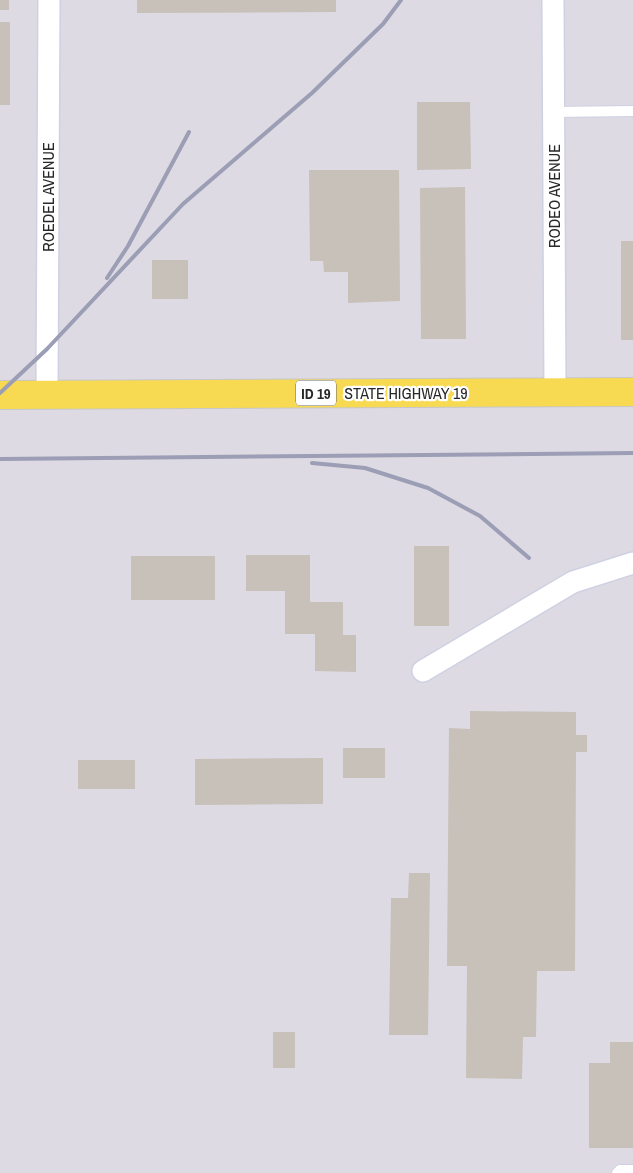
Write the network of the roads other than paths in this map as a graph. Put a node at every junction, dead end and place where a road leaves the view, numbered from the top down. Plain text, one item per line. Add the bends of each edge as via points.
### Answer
1 (49, 0) edge
2 (553, 0) edge
3 (633, 111) edge
4 (553, 112) junction
5 (555, 392) junction
6 (633, 392) edge
7 (0, 394) edge
8 (47, 394) junction
9 (633, 563) edge
10 (423, 671) dead end
11 (633, 1170) edge
12 (617, 1173) edge

1 - 8 street, ROEDEL AVENUE
2 - 4 street, RODEO AVENUE
3 - 4 lane
4 - 5 street, RODEO AVENUE
5 - 6 main road, STATE HIGHWAY 19 / ID 19
5 - 8 main road, STATE HIGHWAY 19 / ID 19
7 - 8 main road, STATE HIGHWAY 19 / ID 19
9 - 10 street via 572,582
11 - 12 lane

